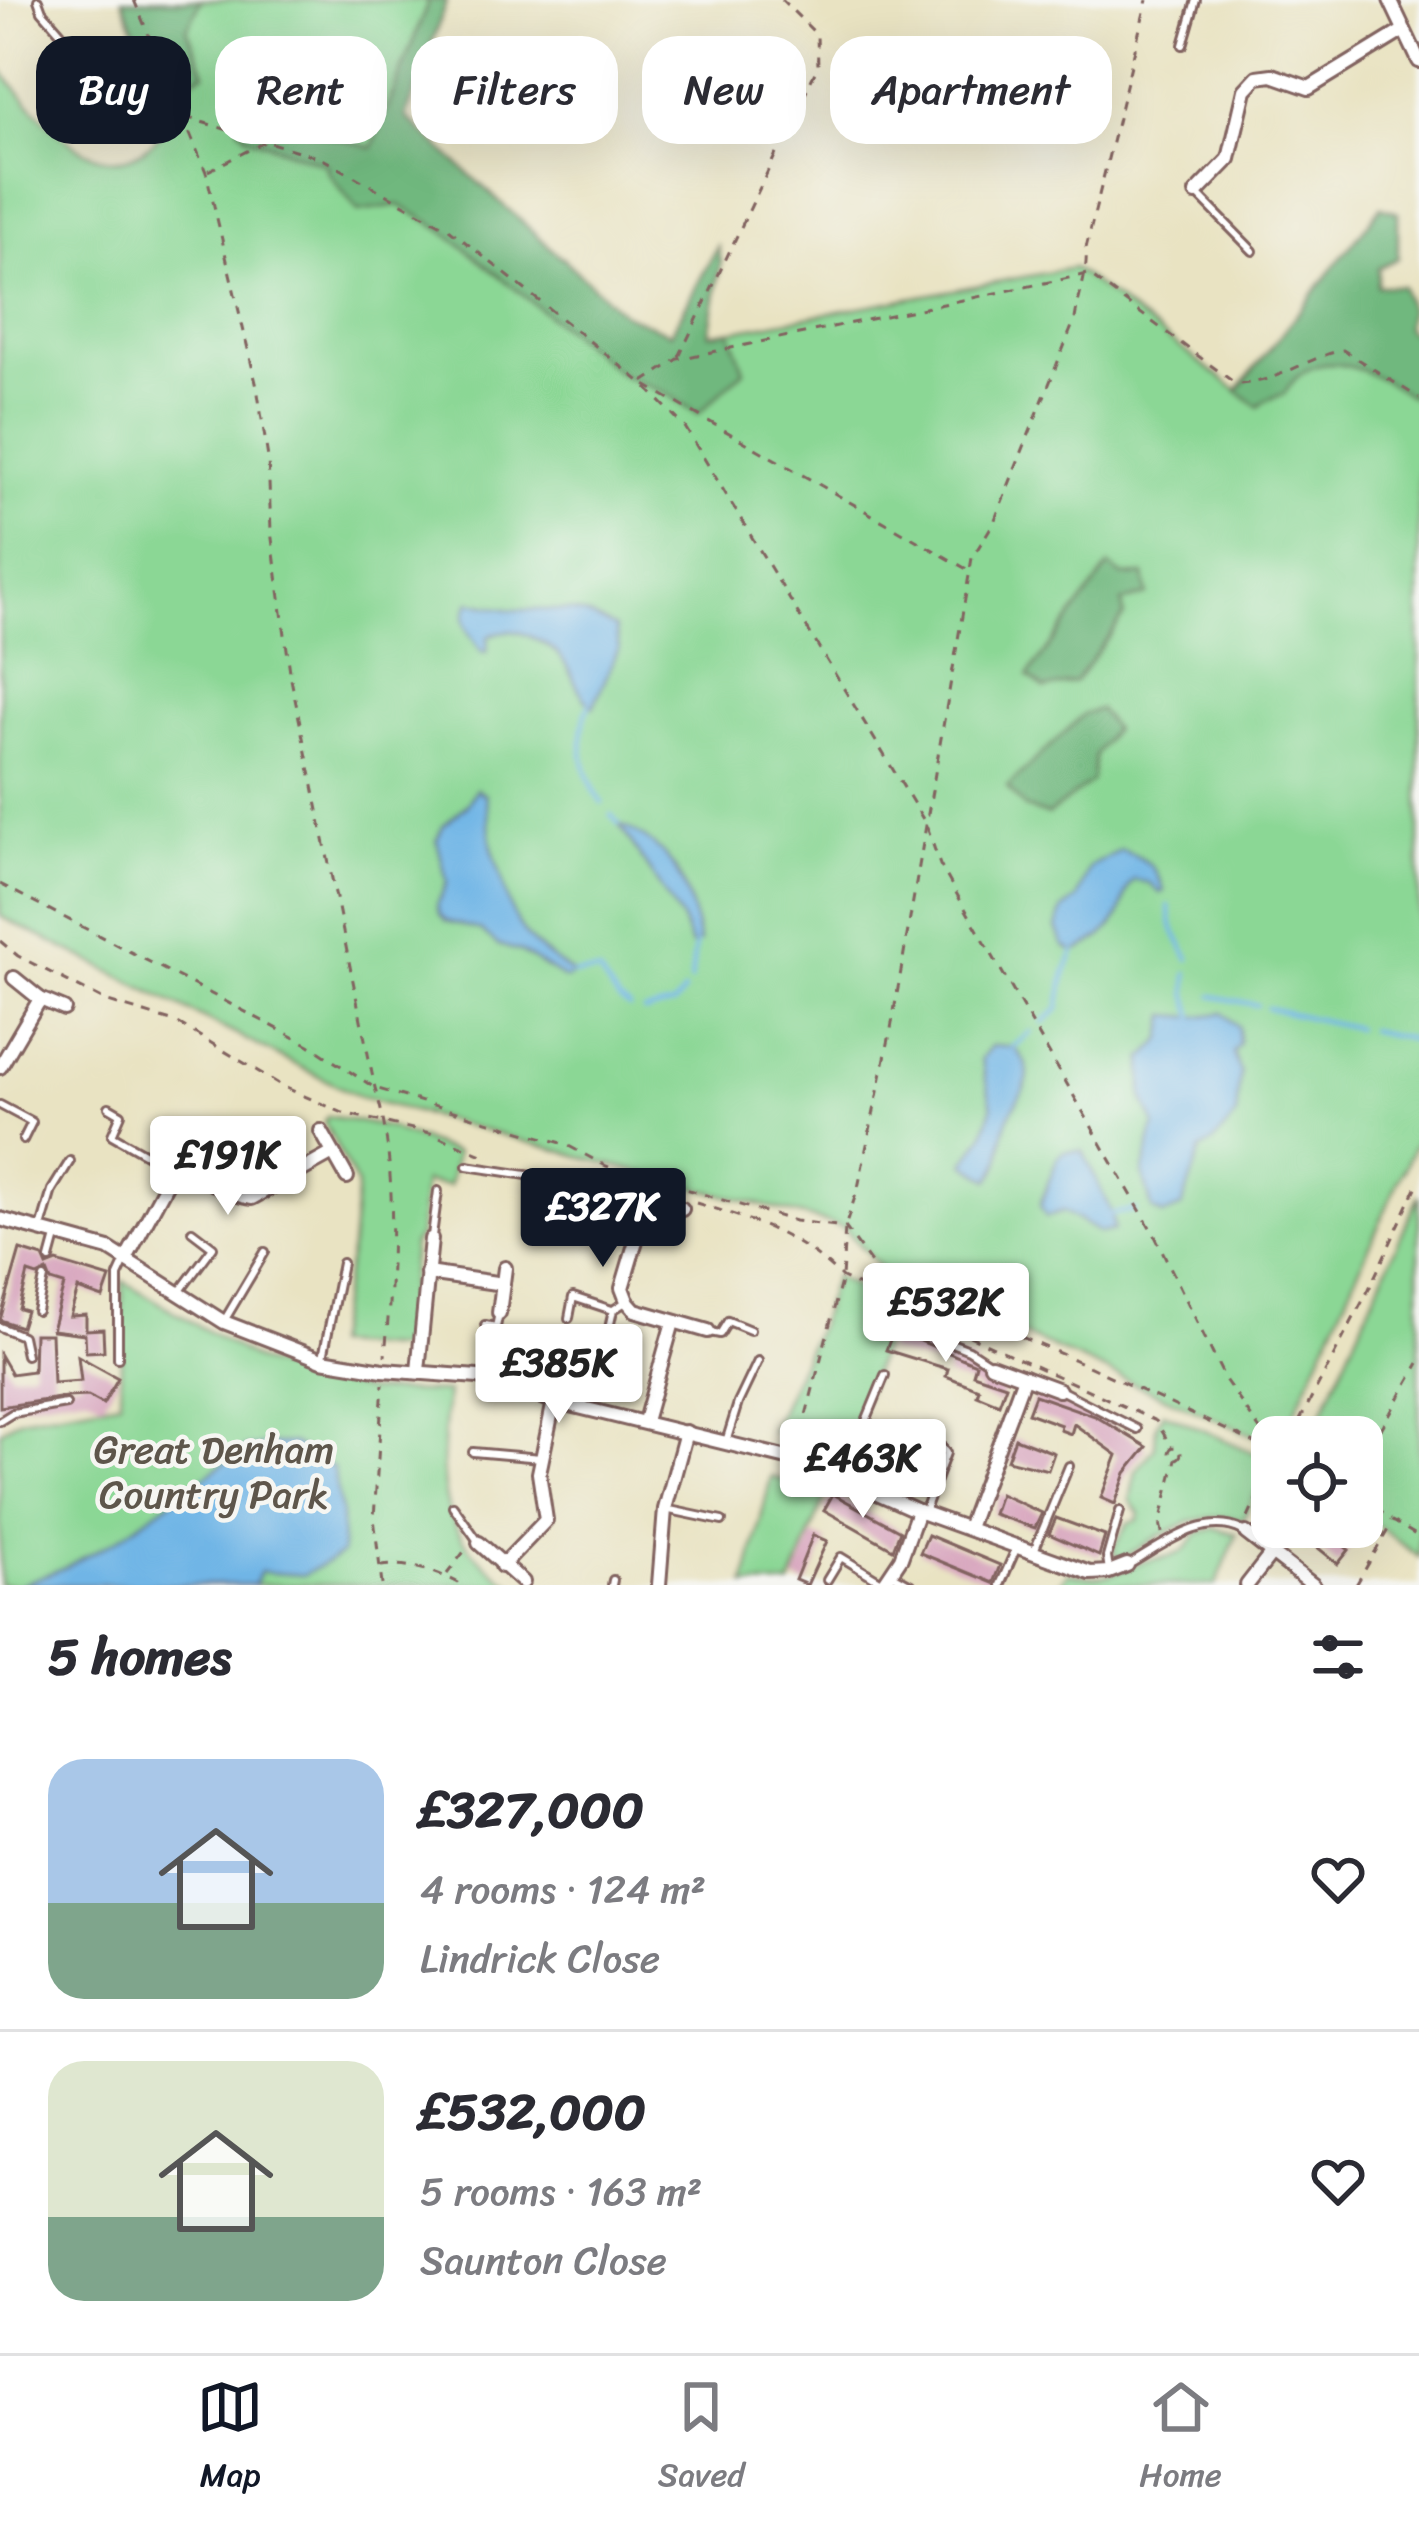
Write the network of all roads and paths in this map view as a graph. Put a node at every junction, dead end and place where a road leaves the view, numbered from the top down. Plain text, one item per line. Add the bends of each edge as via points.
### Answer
1 (38, 0) edge
2 (134, 0) edge
3 (782, 0) edge
4 (1147, 0) edge
5 (1196, 0) edge
6 (1390, 0) edge
7 (1404, 30) junction
8 (63, 36) edge
9 (149, 36) edge
10 (1183, 44) dead end
11 (1419, 61) edge
12 (191, 136) edge
13 (260, 144) edge
14 (280, 144) edge
15 (206, 172) junction
16 (1196, 193) joint
17 (1253, 251) dead end
18 (1088, 274) junction
19 (678, 358) junction
20 (642, 383) junction
21 (1419, 398) edge
22 (970, 571) junction
23 (926, 824) junction
24 (0, 884) edge
25 (0, 940) edge
26 (14, 978) dead end
27 (40, 999) junction
28 (64, 1009) dead end
29 (0, 1067) edge
30 (375, 1088) junction
31 (0, 1105) edge
32 (109, 1107) dead end
33 (386, 1121) junction
34 (321, 1131) dead end
35 (23, 1140) dead end
36 (333, 1153) junction
37 (495, 1160) dead end
38 (70, 1161) dead end
39 (467, 1166) dead end
40 (174, 1171) junction
41 (347, 1177) dead end
42 (1419, 1180) edge
43 (612, 1188) joint
44 (438, 1191) dead end
45 (648, 1200) junction
46 (684, 1205) joint
47 (0, 1220) edge
48 (844, 1228) junction
49 (192, 1231) dead end
50 (41, 1232) junction
51 (57, 1234) junction
52 (431, 1239) joint
53 (265, 1252) dead end
54 (127, 1257) junction
55 (50, 1259) dead end
56 (342, 1263) dead end
57 (505, 1268) dead end
58 (427, 1273) junction
59 (44, 1278) dead end
60 (842, 1278) junction
61 (503, 1284) junction
62 (177, 1295) junction
63 (627, 1301) junction
64 (613, 1310) junction
65 (37, 1311) dead end
66 (499, 1313) joint
67 (569, 1318) dead end
68 (224, 1322) junction
69 (673, 1322) junction
70 (485, 1324) dead end
71 (0, 1327) edge
72 (911, 1327) dead end
73 (750, 1330) dead end
74 (708, 1331) joint
75 (536, 1336) dead end
76 (26, 1355) dead end
77 (118, 1358) dead end
78 (322, 1360) junction
79 (602, 1360) dead end
80 (758, 1361) dead end
81 (1419, 1363) edge
82 (991, 1365) joint
83 (383, 1370) junction
84 (418, 1371) junction
85 (885, 1375) dead end
86 (1024, 1377) junction
87 (1059, 1390) joint
88 (533, 1392) junction
89 (554, 1400) junction
90 (66, 1404) dead end
91 (1302, 1416) edge
92 (1251, 1418) edge
93 (645, 1420) junction
94 (0, 1421) edge
95 (1383, 1426) edge
96 (1137, 1429) dead end
97 (686, 1432) junction
98 (933, 1436) dead end
99 (1251, 1440) edge
100 (726, 1442) junction
101 (473, 1452) dead end
102 (541, 1458) junction
103 (812, 1464) junction
104 (1069, 1466) dead end
105 (843, 1477) junction
106 (452, 1506) dead end
107 (665, 1509) junction
108 (1120, 1510) dead end
109 (921, 1512) junction
110 (1383, 1513) edge
111 (1251, 1514) edge
112 (722, 1521) dead end
113 (1393, 1521) junction
114 (968, 1528) junction
115 (1244, 1531) junction
116 (1419, 1537) edge
117 (478, 1543) junction
118 (1017, 1545) junction
119 (1164, 1545) junction
120 (1033, 1552) junction
121 (1272, 1553) junction
122 (1126, 1565) joint
123 (379, 1566) junction
124 (502, 1566) junction
125 (1109, 1572) junction
126 (446, 1575) junction
127 (827, 1580) dead end
128 (885, 1580) edge
129 (526, 1583) edge
130 (382, 1585) edge
131 (462, 1585) edge
132 (659, 1585) edge
133 (911, 1585) edge
134 (1000, 1585) edge
135 (1246, 1585) edge
136 (1313, 1585) edge
137 (1356, 1585) edge

1 - 8 lane
2 - 9 path
3 - 19 path via 817,35 818,66
4 - 18 path via 1086,248
5 - 10 lane
6 - 7 street
7 - 11 street
7 - 16 street via 1309,88 1257,77 1245,90 1229,159
12 - 15 path
13 - 15 path
14 - 20 path via 449,229
15 - 30 path via 257,387 291,679
16 - 17 lane
18 - 19 path
18 - 21 path via 1236,384 1257,384 1343,350
18 - 22 path via 1062,357
19 - 20 path
20 - 22 path
20 - 23 path via 685,428
22 - 23 path
23 - 48 path via 886,1052
23 - 92 path via 940,865
24 - 30 path via 309,1045
25 - 33 path via 108,1002 178,1023 284,1087
26 - 27 street
27 - 28 street
27 - 29 street
30 - 33 path
30 - 48 path via 565,1144 606,1166
31 - 35 lane via 32,1123
32 - 40 lane via 122,1114 112,1135
33 - 37 path
33 - 83 path
34 - 36 street
36 - 40 street via 252,1198
36 - 41 street
38 - 50 lane
39 - 43 lane
40 - 54 street
42 - 91 path
43 - 45 street
44 - 52 lane
45 - 46 street
45 - 63 street via 622,1288
46 - 60 path via 786,1234
47 - 50 street
48 - 60 path
48 - 99 path via 881,1276
49 - 62 lane via 213,1247
50 - 51 street
51 - 54 street
51 - 55 lane
52 - 58 street
53 - 68 lane
54 - 62 street
54 - 77 lane via 118,1276
56 - 78 lane
57 - 61 street
58 - 61 street
58 - 84 street
59 - 65 lane
60 - 103 path via 799,1442 817,1448
60 - 119 path via 1156,1420 1180,1450 1160,1523
61 - 66 street
62 - 68 street
63 - 64 lane
63 - 69 street
64 - 67 lane via 573,1297
64 - 79 lane
66 - 70 lane via 496,1327
68 - 78 street
69 - 74 street
69 - 93 street
71 - 76 lane via 22,1336
72 - 82 lane
73 - 74 lane via 728,1321 720,1334
75 - 88 lane via 549,1339
78 - 83 street
80 - 100 lane
81 - 95 path
82 - 86 street
83 - 84 street
83 - 123 path
84 - 88 street
85 - 105 lane
86 - 87 street
86 - 114 street
87 - 96 lane
88 - 89 street
89 - 93 street
89 - 102 street
90 - 94 lane
93 - 97 street
97 - 100 street
97 - 107 street
98 - 109 lane via 946,1453
100 - 103 street
101 - 102 lane
102 - 124 street via 546,1520
103 - 105 street
104 - 120 lane
105 - 109 street
106 - 117 lane
107 - 112 lane
107 - 132 street
108 - 125 lane
109 - 114 street
109 - 128 street
110 - 113 path
111 - 115 path
113 - 116 path
113 - 137 path
114 - 118 street
115 - 119 lane via 1206,1525
115 - 121 street
117 - 124 street
117 - 126 path
118 - 120 street
118 - 134 lane
119 - 122 lane
120 - 125 street
121 - 135 street
121 - 136 street
122 - 125 street
123 - 126 path
123 - 130 path
124 - 129 street
126 - 131 path
127 - 128 lane via 841,1557
128 - 133 lane

